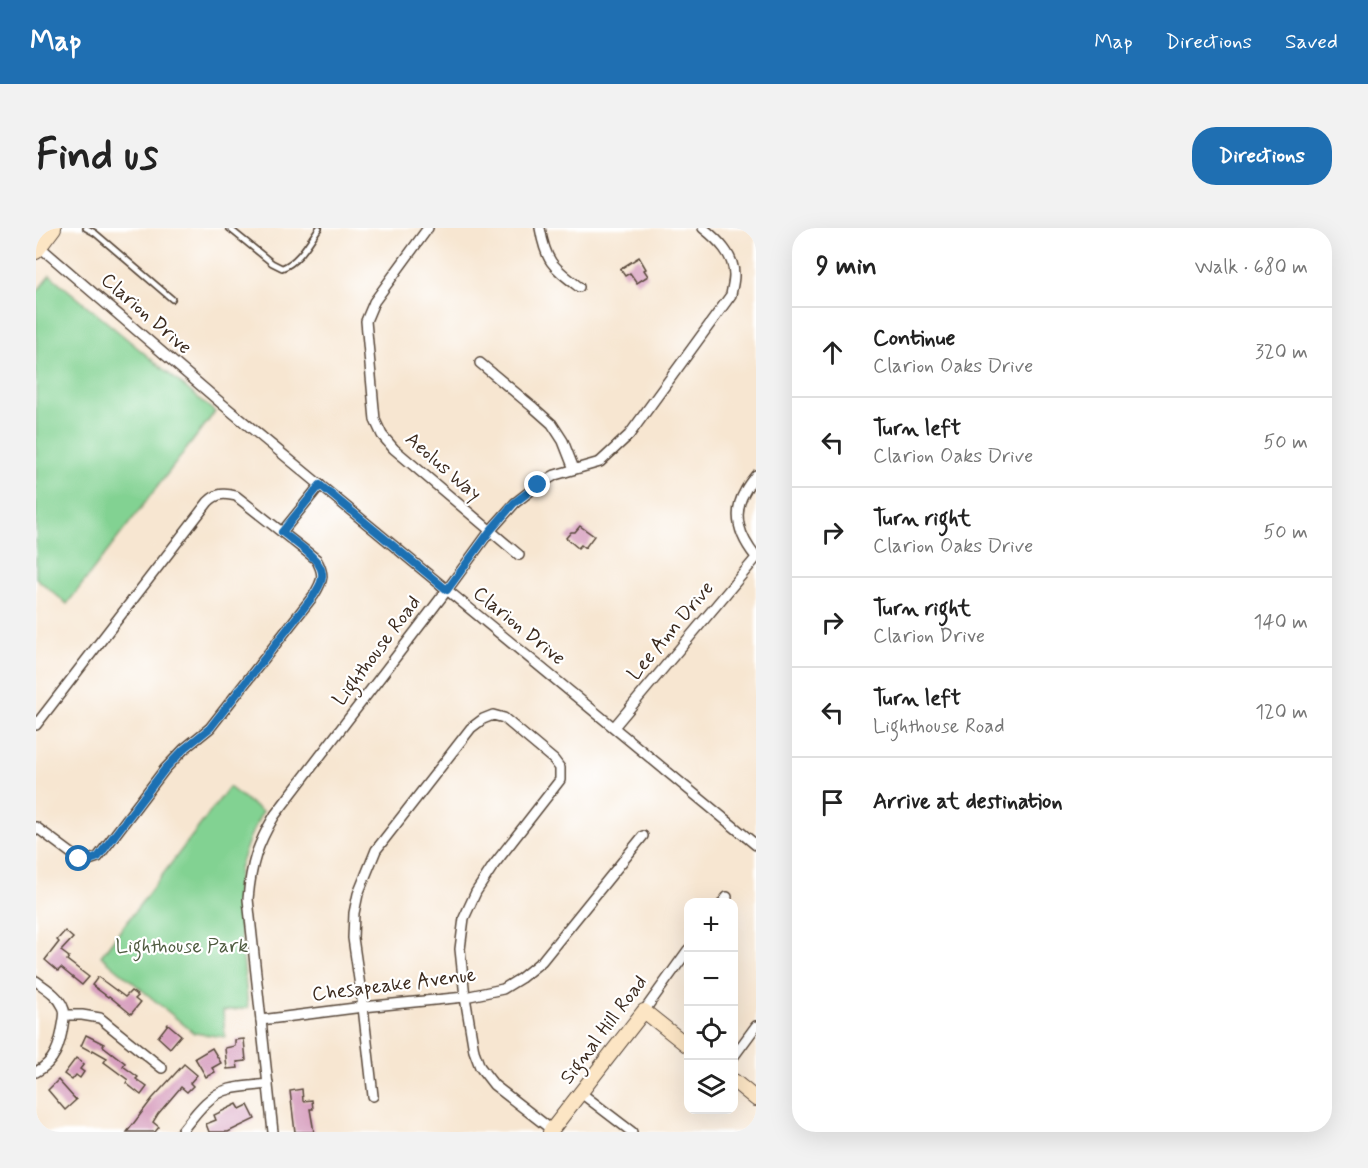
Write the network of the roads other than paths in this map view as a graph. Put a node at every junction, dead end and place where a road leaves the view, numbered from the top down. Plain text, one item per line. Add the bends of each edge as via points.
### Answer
1 (54, 228) edge
2 (86, 228) edge
3 (229, 228) edge
4 (428, 228) edge
5 (540, 228) edge
6 (704, 228) edge
7 (316, 229) edge
8 (37, 248) edge
9 (579, 287) dead end
10 (172, 298) dead end
11 (480, 363) dead end
12 (574, 469) junction
13 (756, 475) edge
14 (320, 485) junction
15 (490, 531) junction
16 (282, 532) junction
17 (519, 555) dead end
18 (756, 558) edge
19 (447, 590) junction
20 (36, 725) edge
21 (614, 727) junction
22 (36, 827) edge
23 (643, 836) dead end
24 (756, 845) edge
25 (687, 952) edge
26 (36, 981) edge
27 (465, 997) junction
28 (363, 1007) junction
29 (644, 1011) junction
30 (64, 1015) junction
31 (261, 1020) junction
32 (756, 1026) edge
33 (684, 1043) edge
34 (738, 1051) edge
35 (162, 1068) dead end
36 (36, 1072) edge
37 (268, 1084) junction
38 (738, 1084) edge
39 (581, 1093) junction
40 (373, 1096) dead end
41 (756, 1099) edge
42 (551, 1131) edge
43 (181, 1132) edge
44 (273, 1132) edge
45 (632, 1132) edge

1 - 8 street
2 - 10 lane
3 - 7 lane via 282,268 301,254
4 - 15 street, Aeolus Way via 374,302 366,321 375,420 394,448
5 - 9 street via 545,252 554,267
6 - 12 street, Lighthouse Road via 731,259 731,295 629,435 600,462
8 - 14 street, Clarion Drive
11 - 12 street via 552,424
12 - 15 street, Lighthouse Road via 555,475 530,491
13 - 18 street, Lee Ann Drive via 744,491 738,526
14 - 16 street
14 - 19 street, Clarion Drive
15 - 17 street, Aeolus Way
15 - 19 street, Lighthouse Road
16 - 20 street via 236,496 214,496
16 - 22 street via 316,559 322,572 321,583 210,728 165,769 98,857 79,859
18 - 21 street, Lee Ann Drive
19 - 21 street, Clarion Drive
19 - 31 street, Lighthouse Road via 264,834 250,874 248,899
21 - 24 street, Clarion Drive
23 - 27 street, Chesapeake Avenue via 542,961 503,989
25 - 29 street, Signal Hill Road
26 - 30 street via 55,996
27 - 28 street, Chesapeake Avenue
27 - 28 street via 460,949 464,918 493,866 560,780 560,768 554,760 504,718 493,716 471,728 376,850 354,913 353,938
27 - 42 street via 480,1067 494,1085
28 - 31 street, Chesapeake Avenue
28 - 40 street
29 - 33 street
29 - 39 street, Signal Hill Road
30 - 35 street via 100,1018
30 - 36 street via 60,1043 53,1057
31 - 37 street, Lighthouse Road
32 - 34 street
37 - 43 street via 228,1089 211,1098
37 - 44 street, Lighthouse Road
38 - 41 street
39 - 42 street, Signal Hill Road
39 - 45 street

